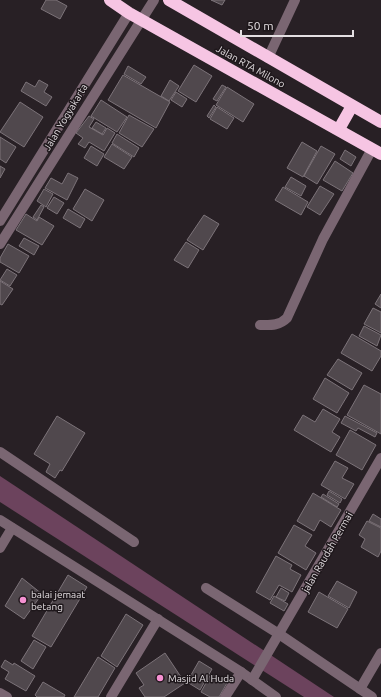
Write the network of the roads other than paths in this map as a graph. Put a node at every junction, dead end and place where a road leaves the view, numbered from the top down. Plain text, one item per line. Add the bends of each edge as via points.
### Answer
1 (110, 0) edge
2 (154, 0) edge
3 (169, 0) edge
4 (295, 0) edge
5 (129, 13) junction
6 (142, 19) junction
7 (268, 58) junction
8 (352, 106) junction
9 (381, 122) edge
10 (339, 130) junction
11 (376, 152) edge
12 (0, 221) edge
13 (0, 244) edge
14 (260, 324) dead end
15 (0, 452) edge
16 (381, 458) edge
17 (0, 520) edge
18 (12, 528) junction
19 (134, 542) dead end
20 (0, 548) edge
21 (206, 588) dead end
22 (158, 619) junction
23 (279, 634) junction
24 (381, 653) edge
25 (242, 672) junction
26 (252, 680) junction
27 (360, 689) junction
28 (0, 693) edge
29 (7, 697) edge
30 (111, 697) edge
31 (225, 697) edge
32 (276, 697) edge
33 (372, 697) edge

1 - 5 highway, Jalan RTA Milono
2 - 6 street
3 - 7 highway, Jalan RTA Milono
4 - 7 street
5 - 6 highway, Jalan RTA Milono
5 - 12 street, Jalan Yogyakarta
6 - 10 highway, Jalan RTA Milono
6 - 13 street
7 - 8 highway, Jalan RTA Milono
8 - 9 highway, Jalan RTA Milono
8 - 10 highway
10 - 11 highway, Jalan RTA Milono
11 - 14 street via 323,239 286,318 274,325
15 - 19 street
16 - 23 street, jalan Raudah Permai
17 - 18 street
18 - 20 street
18 - 22 street
21 - 23 street
22 - 25 street
22 - 30 street
23 - 26 street, jalan Raudah Permai
23 - 27 street
24 - 27 street
25 - 26 street
25 - 31 street
26 - 32 street
27 - 33 street
28 - 29 street

